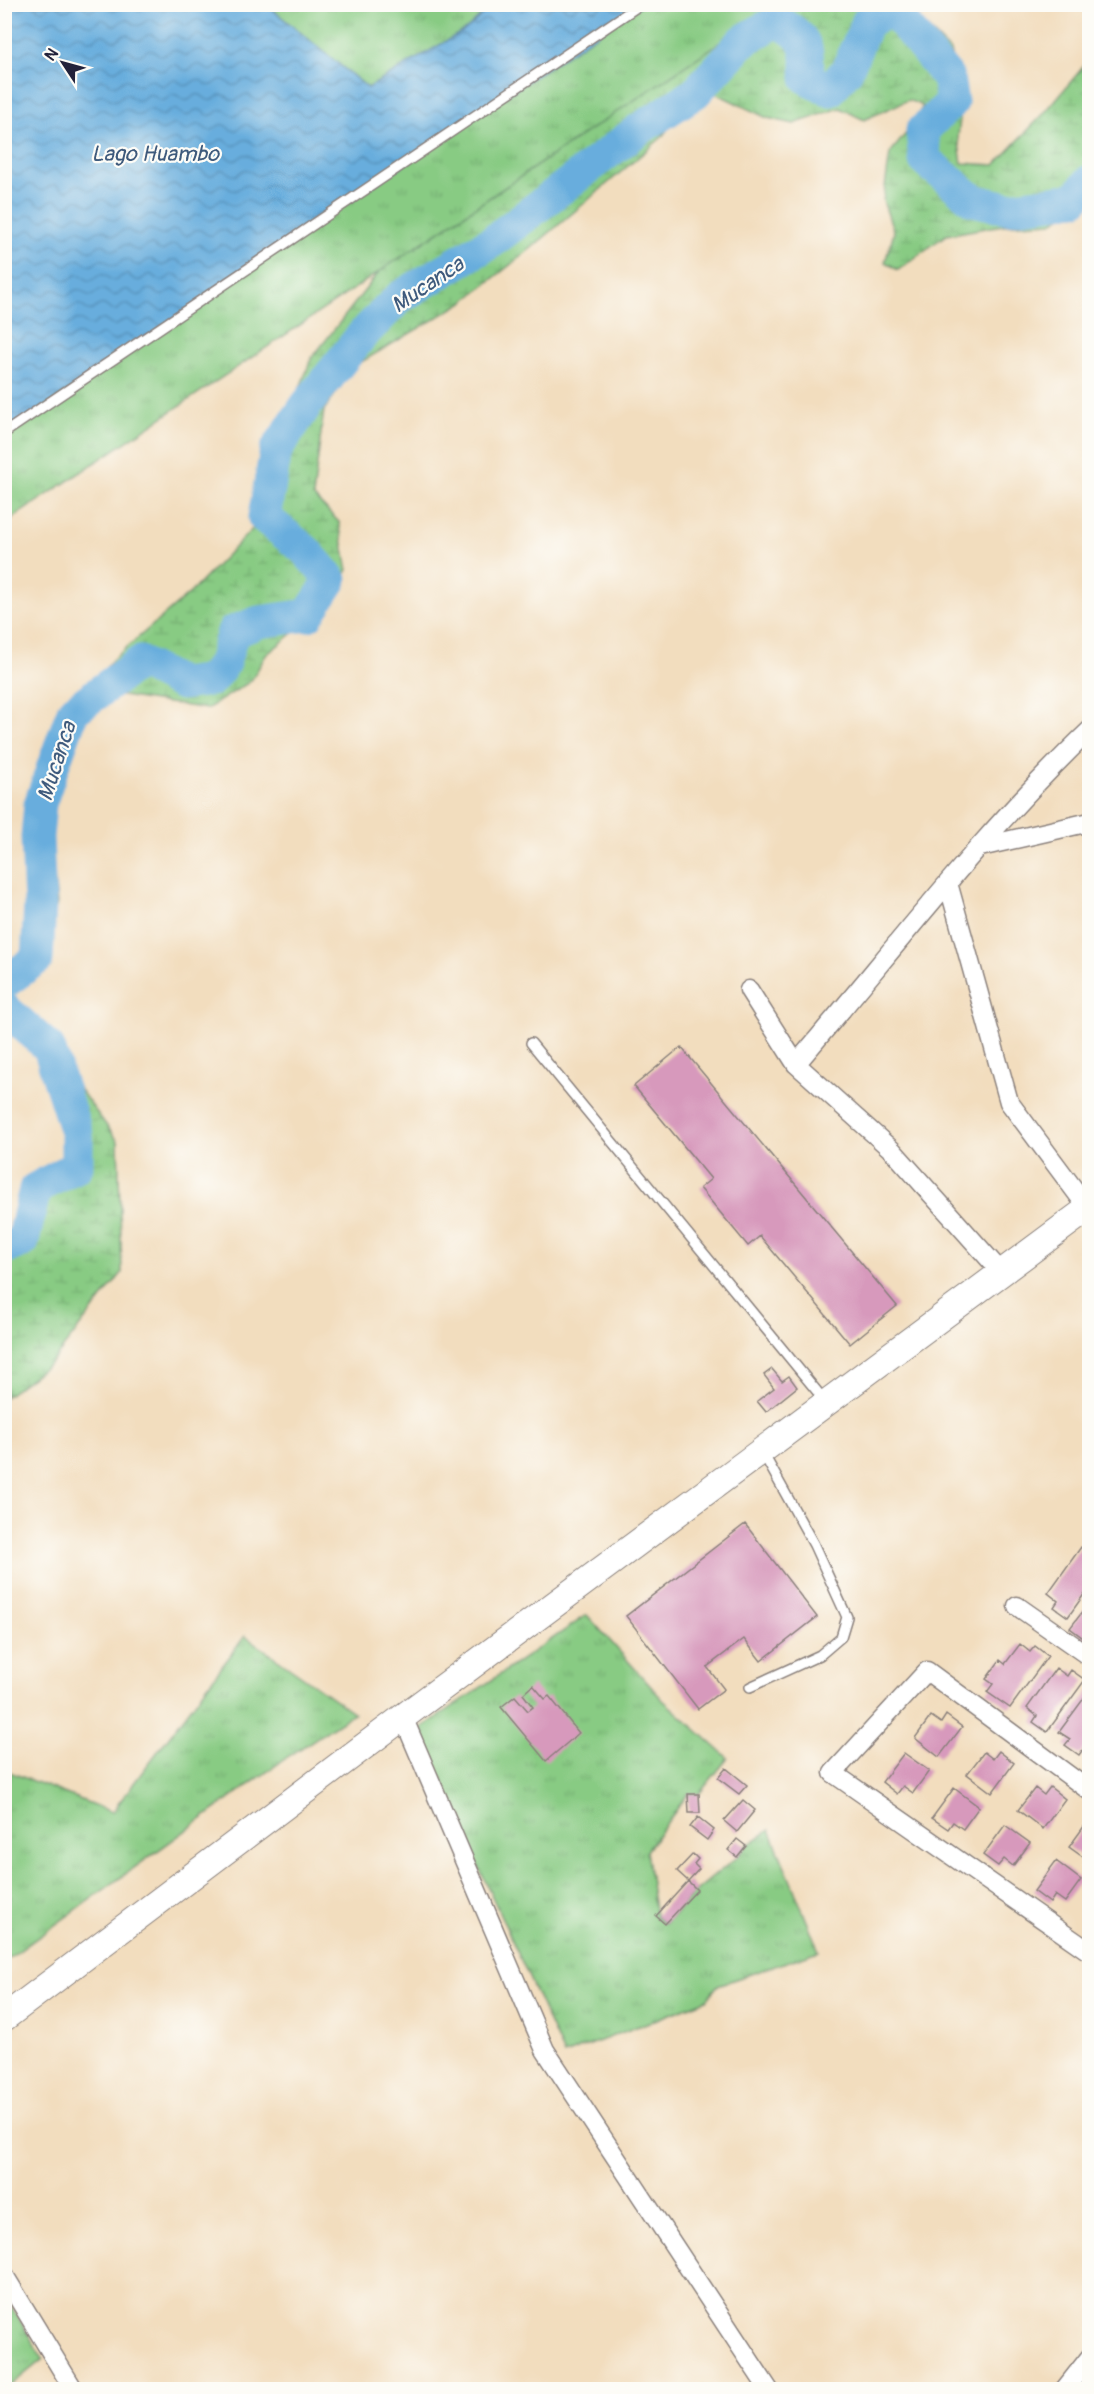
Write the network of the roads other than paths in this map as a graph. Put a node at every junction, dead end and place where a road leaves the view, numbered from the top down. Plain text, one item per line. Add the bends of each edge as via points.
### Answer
1 (641, 4) edge
2 (4, 433) edge
3 (1089, 730) edge
4 (1089, 822) edge
5 (980, 847) junction
6 (948, 884) junction
7 (748, 990) dead end
8 (531, 1042) dead end
9 (796, 1065) junction
10 (1089, 1208) edge
11 (1000, 1271) junction
12 (827, 1403) junction
13 (761, 1451) junction
14 (1017, 1606) dead end
15 (1089, 1657) edge
16 (750, 1687) dead end
17 (403, 1716) junction
18 (1089, 1791) edge
19 (1089, 1952) edge
20 (4, 2018) edge
21 (4, 2275) edge
22 (1089, 2357) edge
23 (74, 2390) edge
24 (770, 2390) edge
25 (1064, 2390) edge

1 - 2 lane
3 - 5 street via 1055,762
4 - 5 street
5 - 6 street
6 - 9 street
6 - 10 street via 1009,1102
7 - 9 street
8 - 12 lane
9 - 11 street via 893,1151
10 - 11 street
11 - 12 street
12 - 13 street
13 - 16 lane via 814,1545 847,1617 841,1637 820,1655
13 - 17 street
14 - 15 street
17 - 20 street
17 - 24 street via 545,2050
18 - 19 street via 927,1671 832,1773
21 - 23 street
22 - 25 street

